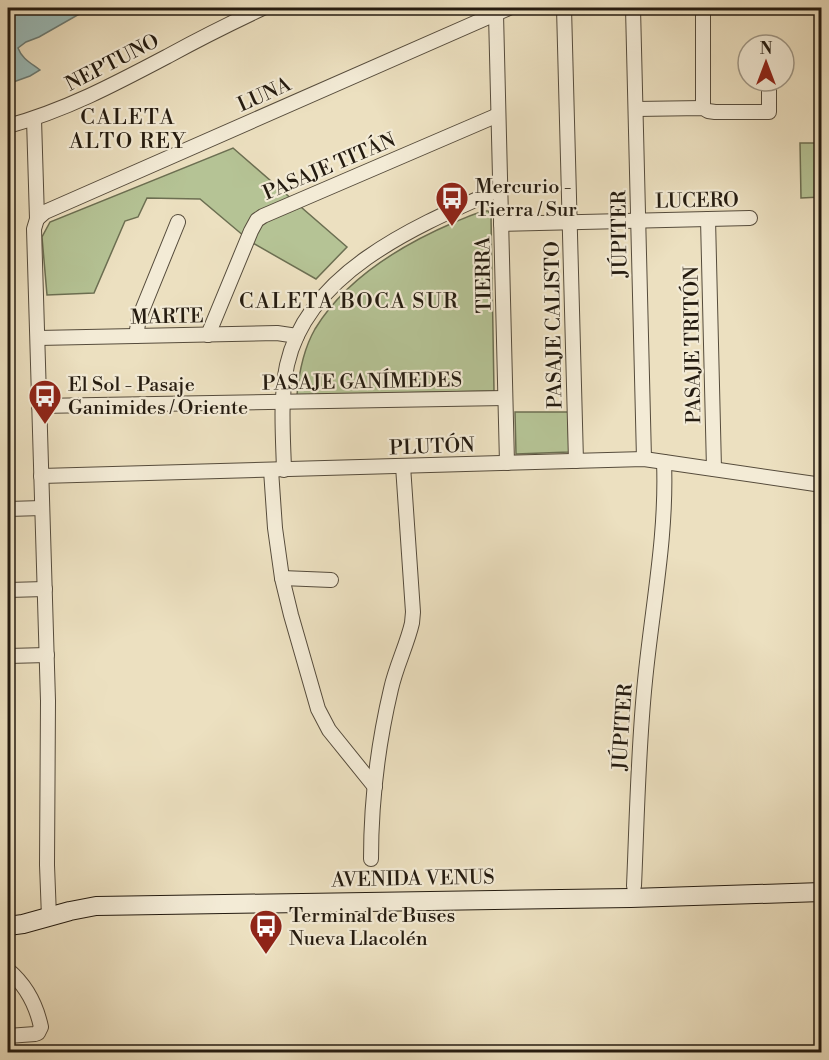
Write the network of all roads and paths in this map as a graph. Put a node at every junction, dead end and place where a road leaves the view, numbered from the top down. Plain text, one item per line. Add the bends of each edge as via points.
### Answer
1 (263, 8) edge
2 (509, 8) edge
3 (564, 8) edge
4 (633, 8) edge
5 (703, 8) edge
6 (496, 14) junction
7 (769, 93) edge
8 (704, 108) junction
9 (636, 109) junction
10 (498, 115) junction
11 (34, 118) junction
12 (8, 126) edge
13 (500, 189) junction
14 (750, 218) dead end
15 (37, 219) junction
16 (708, 219) junction
17 (638, 221) junction
18 (178, 222) dead end
19 (570, 222) junction
20 (501, 224) junction
21 (208, 334) junction
22 (136, 336) junction
23 (297, 336) junction
24 (38, 338) junction
25 (505, 398) junction
26 (283, 402) junction
27 (39, 406) junction
28 (644, 459) junction
29 (576, 461) junction
30 (664, 462) junction
31 (507, 463) junction
32 (403, 466) junction
33 (714, 469) junction
34 (277, 470) junction
35 (41, 476) junction
36 (822, 484) edge
37 (8, 508) edge
38 (42, 508) junction
39 (282, 578) junction
40 (331, 580) dead end
41 (45, 589) junction
42 (8, 591) edge
43 (46, 655) junction
44 (8, 656) edge
45 (375, 788) junction
46 (371, 859) dead end
47 (822, 882) edge
48 (634, 886) junction
49 (822, 892) edge
50 (49, 912) junction
51 (8, 915) edge
52 (8, 926) edge
53 (8, 970) edge
54 (8, 1036) edge

1 - 11 street, NEPTUNO via 107,88
2 - 6 street, LUNA
3 - 19 street, PASAJE CALISTO
4 - 9 street, JÚPITER
5 - 8 street
6 - 10 street, TIERRA
6 - 15 street, LUNA via 45,212
7 - 8 street via 769,112 715,112
8 - 9 street
9 - 17 street, JÚPITER
10 - 13 street, TIERRA
10 - 21 street, PASAJE TITÁN via 257,220
11 - 12 street, NEPTUNO
11 - 15 street
13 - 20 street, TIERRA
13 - 23 street via 426,222 373,255 327,291
14 - 16 street, LUCERO
15 - 24 street via 34,229
16 - 17 street, LUCERO
16 - 33 street, PASAJE TRITÓN
17 - 19 street, LUCERO
17 - 28 street, JÚPITER
18 - 22 street via 139,318
19 - 20 street, LUCERO
19 - 29 street, PASAJE CALISTO
20 - 25 street, TIERRA
21 - 22 street, MARTE
21 - 23 street, MARTE
22 - 24 street, MARTE
23 - 26 street via 288,362
24 - 27 street
25 - 26 street, PASAJE GANÍMEDES
25 - 31 street, TIERRA
26 - 27 street, PASAJE GANÍMEDES
26 - 34 street
27 - 35 street
28 - 29 street, PLUTÓN
28 - 30 street, PLUTÓN
29 - 31 street, PLUTÓN
30 - 33 street, PLUTÓN
30 - 48 street, JÚPITER via 662,548 643,701
31 - 32 street, PLUTÓN
32 - 34 street, PLUTÓN
32 - 45 street via 413,612 391,687
33 - 36 street, PLUTÓN
34 - 35 street, PLUTÓN
34 - 39 street via 275,528
35 - 38 street
37 - 38 street
38 - 41 street
39 - 40 street
39 - 45 street via 322,717
41 - 42 street
41 - 43 street
43 - 44 street
43 - 50 street
45 - 46 street
47 - 48 street, AVENIDA VENUS
48 - 50 street, AVENIDA VENUS via 104,897 76,900
49 - 50 street, AVENIDA VENUS via 96,906
50 - 51 street, AVENIDA VENUS
50 - 52 street, AVENIDA VENUS
53 - 54 street via 28,992 41,1027 35,1034

